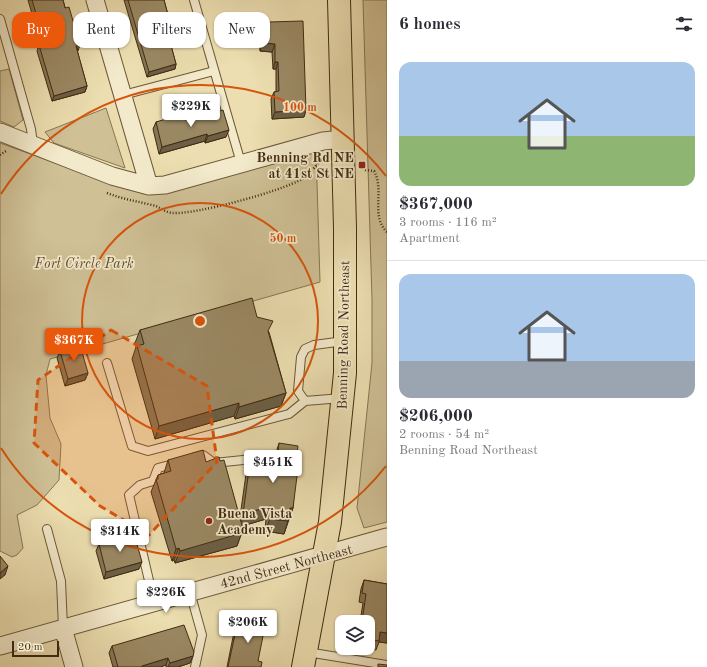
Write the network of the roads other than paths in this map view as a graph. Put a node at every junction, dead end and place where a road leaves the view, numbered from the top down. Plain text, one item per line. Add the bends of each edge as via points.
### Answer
1 (95, 0) edge
2 (194, 0) edge
3 (339, 0) edge
4 (0, 19) edge
5 (214, 71) junction
6 (123, 95) junction
7 (0, 132) edge
8 (343, 139) junction
9 (33, 144) junction
10 (241, 163) junction
11 (149, 186) junction
12 (345, 341) junction
13 (107, 363) dead end
14 (343, 398) junction
15 (305, 401) junction
16 (253, 459) dead end
17 (47, 529) dead end
18 (387, 537) edge
19 (325, 555) junction
20 (190, 592) junction
21 (154, 602) junction
22 (62, 628) junction
23 (0, 646) edge
24 (304, 660) edge
25 (357, 664) edge
26 (387, 665) edge
27 (74, 667) edge
28 (195, 667) edge

1 - 6 street
2 - 5 lane
3 - 8 main road, Benning Road Northeast
4 - 9 lane
5 - 6 lane
5 - 10 lane
6 - 11 street
7 - 9 street
8 - 10 street via 323,141
8 - 12 main road, Benning Road Northeast
9 - 11 street via 112,176
10 - 11 street via 165,185
12 - 14 main road, Benning Road Northeast
12 - 15 lane via 314,345 305,349 301,357 298,391
13 - 15 lane via 132,446 148,452 289,414
14 - 15 lane
14 - 19 main road, Benning Road Northeast via 337,468
16 - 21 lane via 214,463 203,455 158,468 153,481 140,485 129,495
17 - 22 lane via 61,582
18 - 19 street, 42nd Street Northeast
19 - 20 street, 42nd Street Northeast
19 - 24 main road, Benning Road Northeast
20 - 21 street, 42nd Street Northeast
20 - 28 lane via 202,635
21 - 22 street, 42nd Street Northeast
22 - 23 street, 42nd Street Northeast
22 - 27 street
24 - 25 lane
25 - 26 lane

